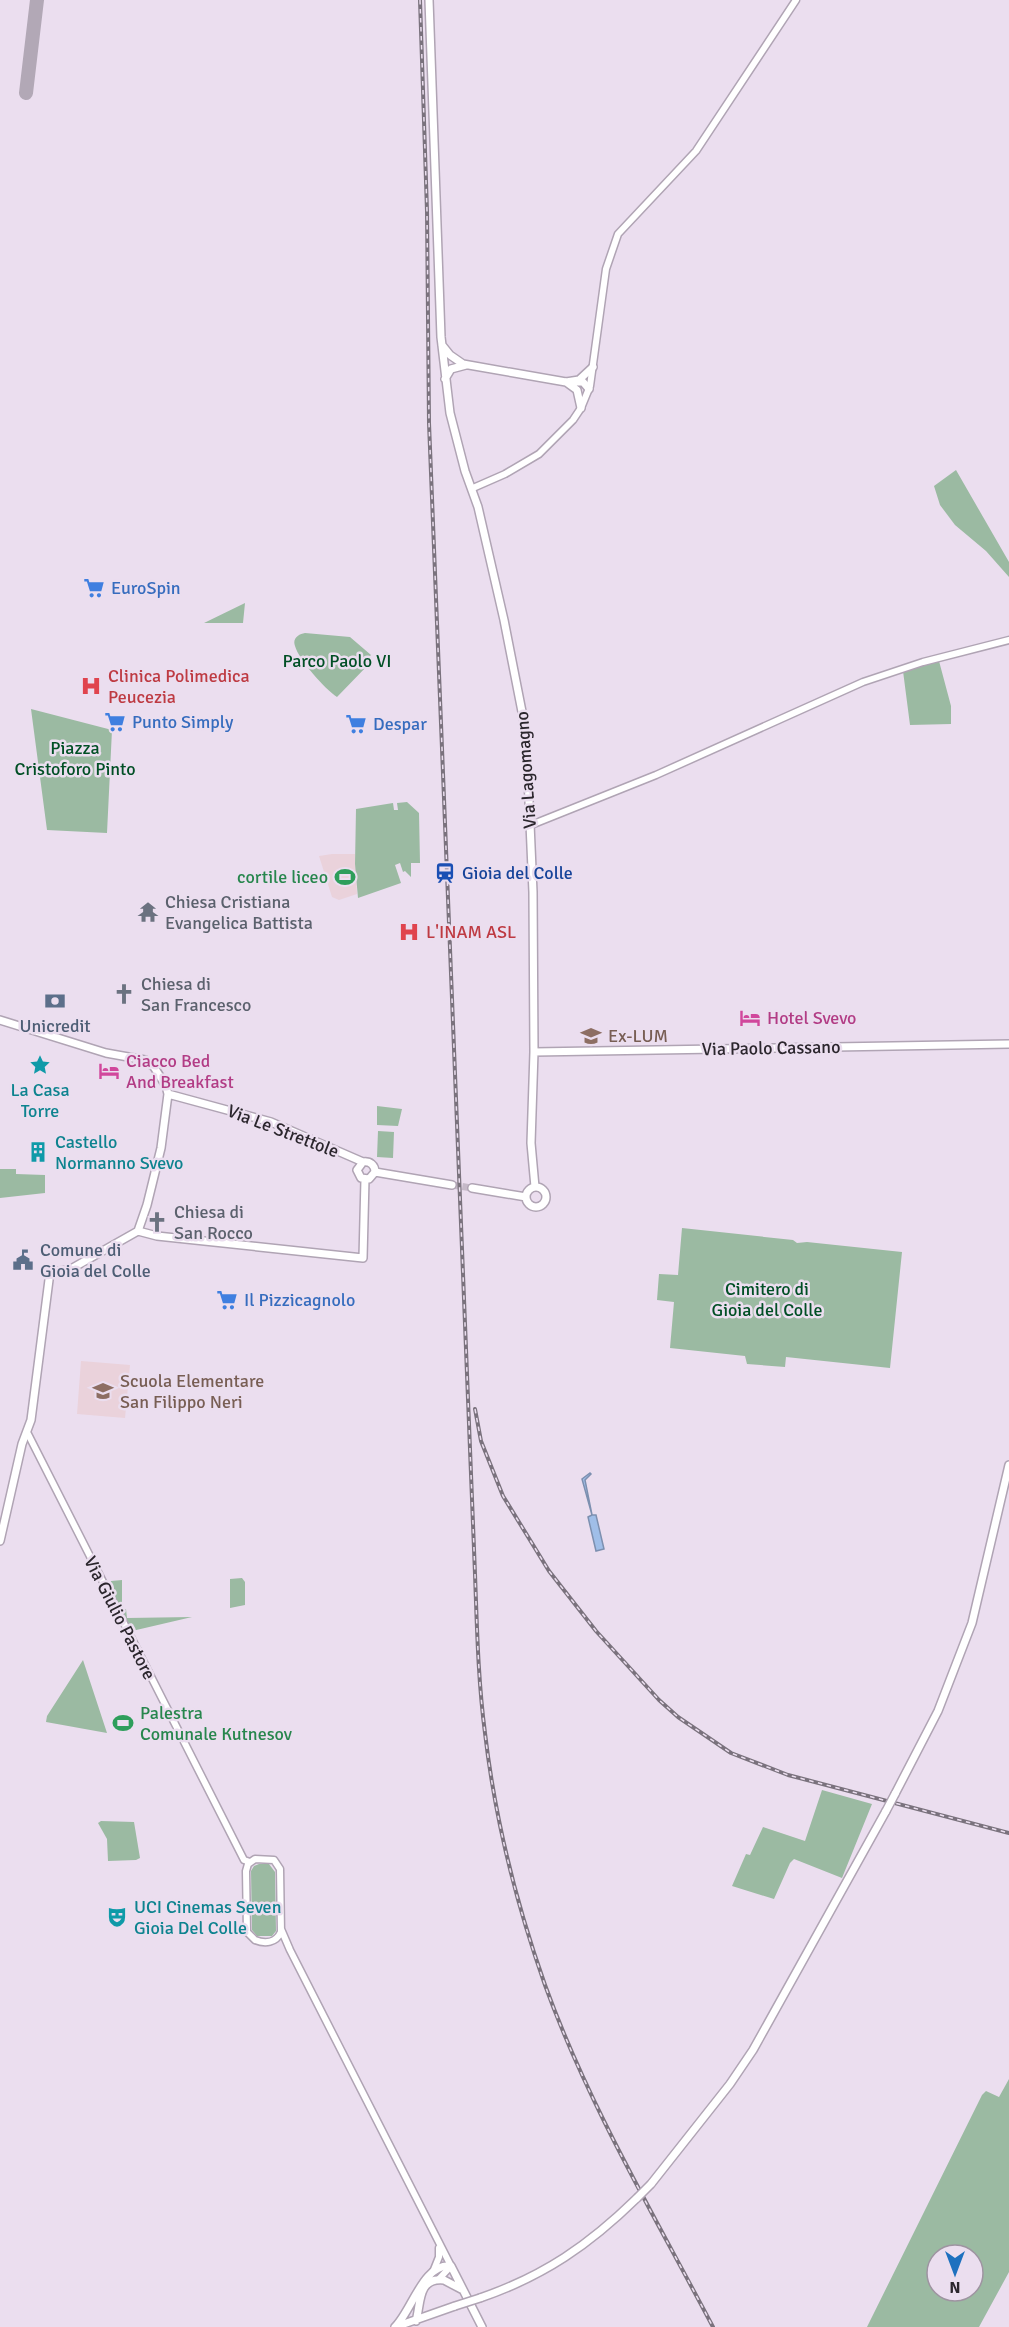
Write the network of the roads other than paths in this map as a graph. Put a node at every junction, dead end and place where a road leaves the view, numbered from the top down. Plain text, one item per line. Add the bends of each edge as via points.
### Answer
1 (429, 0) edge
2 (796, 0) edge
3 (442, 345) junction
4 (443, 362) junction
5 (456, 363) junction
6 (593, 367) junction
7 (445, 379) junction
8 (570, 383) junction
9 (589, 389) junction
10 (581, 408) junction
11 (473, 488) junction
12 (1009, 640) edge
13 (531, 825) junction
14 (0, 1020) edge
15 (1009, 1044) edge
16 (534, 1052) junction
17 (168, 1094) junction
18 (363, 1162) junction
19 (375, 1172) junction
20 (365, 1179) junction
21 (452, 1185) tunnel mouth
22 (535, 1187) junction
23 (472, 1188) tunnel mouth
24 (526, 1197) junction
25 (138, 1231) junction
26 (28, 1434) junction
27 (1009, 1465) edge
28 (0, 1541) edge
29 (250, 1862) junction
30 (281, 1929) junction
31 (274, 1940) junction
32 (290, 1950) junction
33 (438, 2241) junction
34 (560, 2263) junction
35 (451, 2266) junction
36 (433, 2272) junction
37 (439, 2279) junction
38 (463, 2290) junction
39 (415, 2302) junction
40 (457, 2310) junction
41 (437, 2312) junction
42 (416, 2320) junction
43 (395, 2327) edge
44 (401, 2327) edge
45 (409, 2327) edge
46 (482, 2327) edge

1 - 3 main road, Via Lagomagno
2 - 6 street via 696,151 618,234 606,269
3 - 4 main road, Via Lagomagno
3 - 5 main road
4 - 5 main road
4 - 7 main road, Via Lagomagno
5 - 7 main road
5 - 8 main road
6 - 8 main road via 583,378
6 - 9 street
7 - 11 main road, Via Lagomagno via 450,413
8 - 9 main road via 583,382
8 - 10 main road via 577,390
9 - 10 street
10 - 11 street via 567,429 545,450
11 - 13 main road, Via Lagomagno via 525,722
12 - 13 street via 863,682 656,776
13 - 16 main road, Via Lagomagno
14 - 17 main road via 106,1053 145,1060 154,1067
15 - 16 main road, Via Paolo Cassano
16 - 22 main road, Via Lagomagno via 531,1136
17 - 18 main road, Via Le Strettole via 271,1122
17 - 25 main road via 161,1148
18 - 19 main road via 372,1164
18 - 20 main road via 357,1170
19 - 20 main road
19 - 21 main road
20 - 25 main road via 363,1258
22 - 24 main road
22 - 24 main road via 545,1193 543,1204 532,1206
23 - 24 main road
25 - 26 main road via 69,1270 50,1272
26 - 28 main road via 22,1444
26 - 29 street, Via Giulio Pastore via 238,1849 244,1860
27 - 34 main road, bridge via 972,1623 938,1711 765,2030 730,2084 651,2184 601,2233
29 - 30 street via 269,1859 279,1867
29 - 31 street via 246,1874 247,1932 258,1942
30 - 31 street
30 - 32 street
31 - 32 street
32 - 33 street
33 - 35 street
33 - 36 street via 439,2257
34 - 40 main road, bridge via 522,2286
34 - 41 main road, bridge via 500,2291
35 - 36 main road
35 - 37 street
35 - 38 main road
36 - 39 main road via 418,2290
37 - 38 main road
37 - 39 main road via 424,2286
38 - 46 main road
39 - 41 main road via 423,2309
39 - 42 main road via 410,2316
39 - 43 main road
40 - 42 main road
40 - 45 main road
41 - 42 main road
42 - 43 main road
42 - 44 main road

